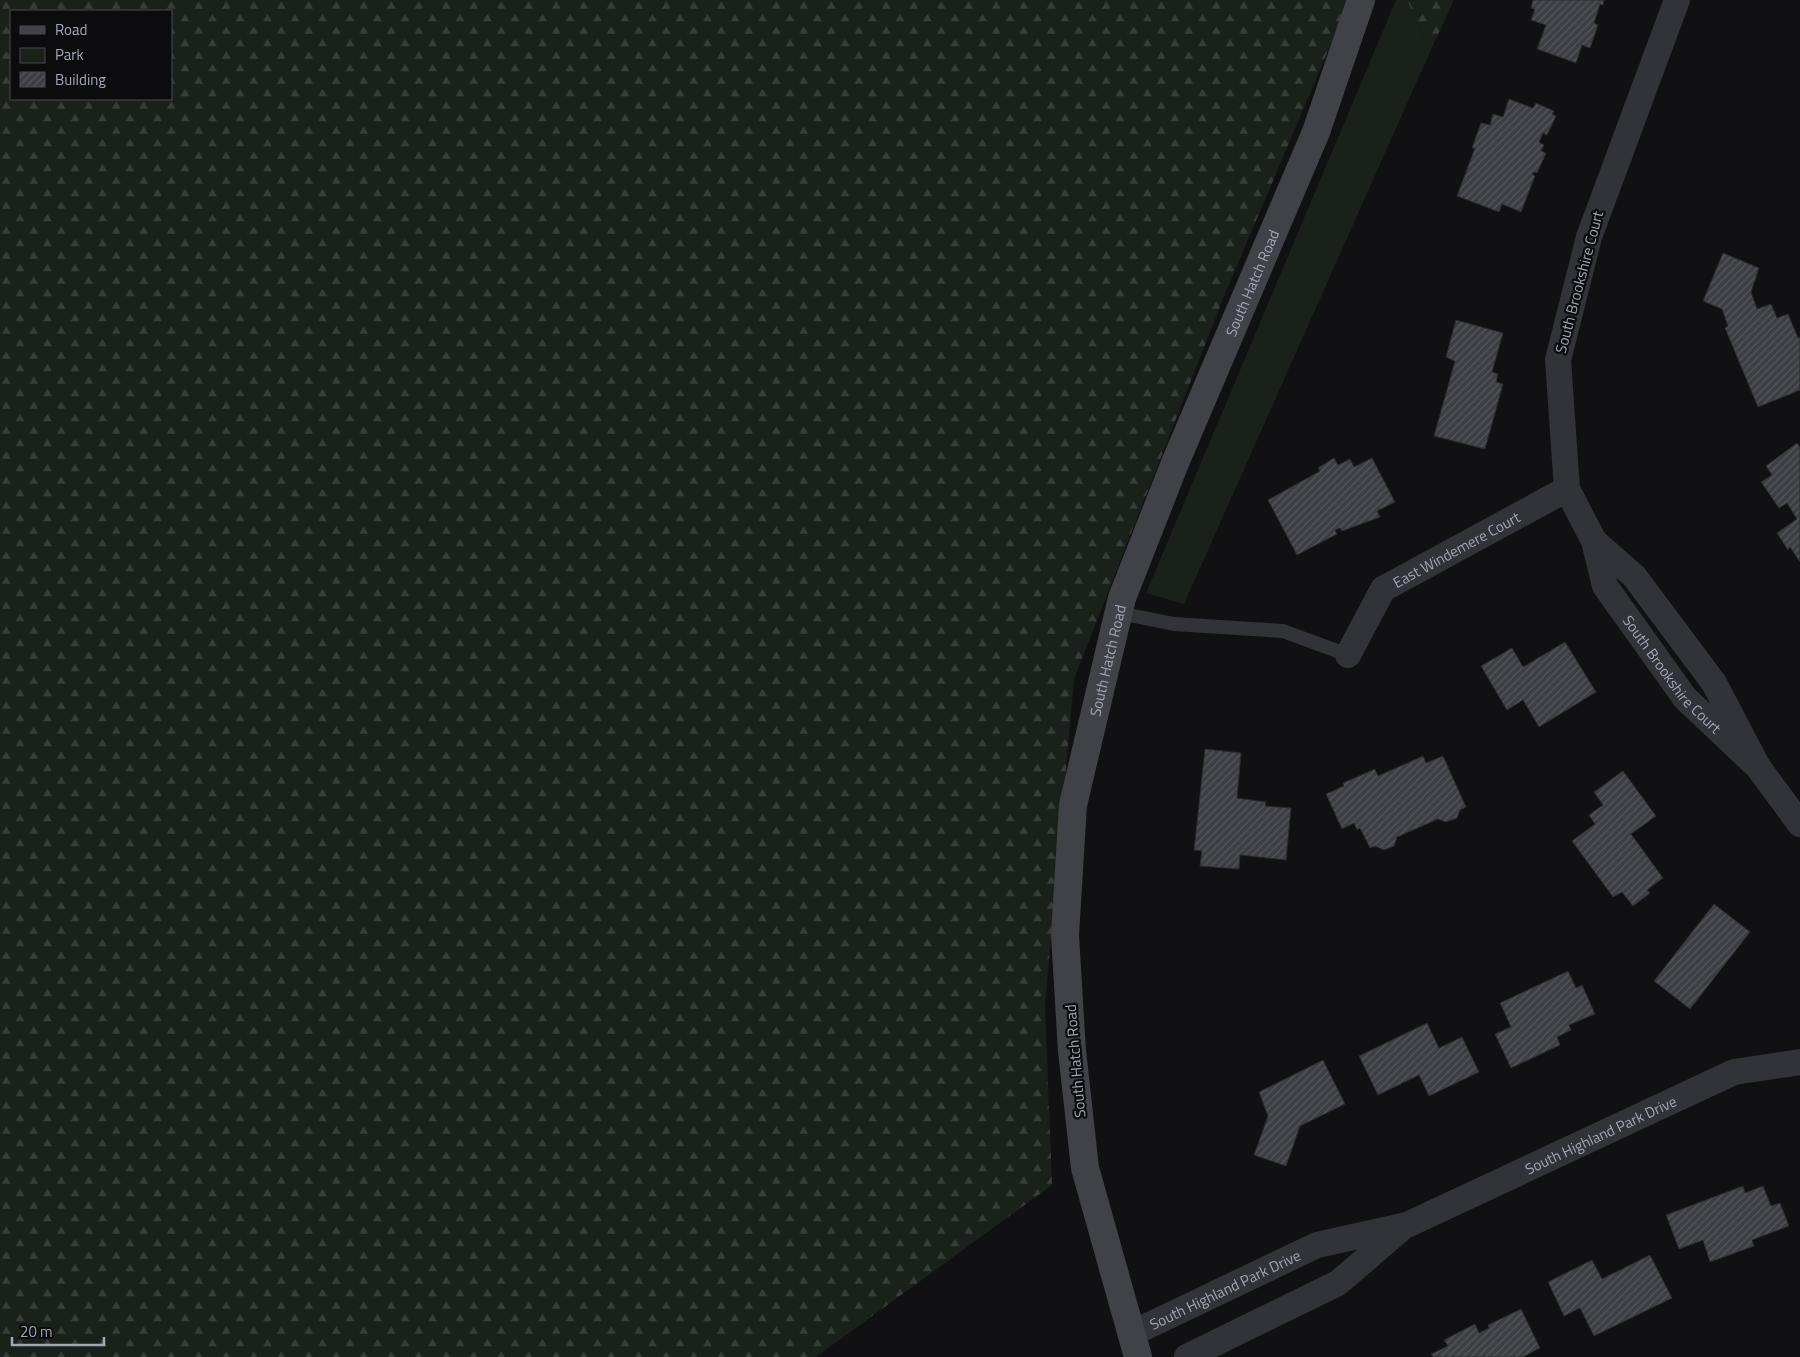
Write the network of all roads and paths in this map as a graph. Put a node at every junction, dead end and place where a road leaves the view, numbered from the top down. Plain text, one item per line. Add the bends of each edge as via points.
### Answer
1 (1361, 0) edge
2 (1677, 0) edge
3 (1567, 489) junction
4 (1119, 613) junction
5 (1348, 655) joint
6 (1800, 824) edge
7 (1800, 1062) edge
8 (1407, 1225) junction
9 (1134, 1346) edge
10 (1187, 1357) edge

1 - 4 main road, South Hatch Road via 1316,132 1175,463
2 - 3 street, South Brookshire Court via 1588,237 1558,360
3 - 5 street, East Windemere Court via 1382,590
3 - 6 street, South Brookshire Court via 1594,542 1634,576 1714,683 1758,767
4 - 5 lane via 1174,624 1283,631
4 - 9 main road, South Hatch Road via 1073,805 1065,935 1072,1051 1085,1168
7 - 8 street, South Highland Park Drive via 1734,1072
8 - 9 street, South Highland Park Drive via 1318,1245
8 - 10 street, South Highland Park Drive via 1338,1283

